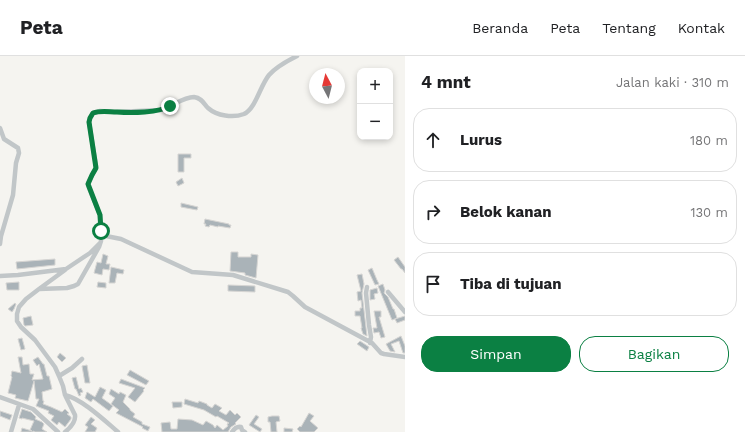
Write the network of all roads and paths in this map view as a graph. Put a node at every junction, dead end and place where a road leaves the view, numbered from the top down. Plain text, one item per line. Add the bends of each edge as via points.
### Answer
1 (297, 56) edge
2 (0, 128) edge
3 (101, 235) junction
4 (101, 241) junction
5 (0, 244) edge
6 (66, 269) junction
7 (0, 276) edge
8 (367, 287) dead end
9 (39, 289) junction
10 (388, 292) dead end
11 (405, 312) edge
12 (370, 343) junction
13 (405, 357) edge
14 (82, 359) dead end
15 (59, 376) junction
16 (65, 395) junction
17 (0, 397) edge
18 (20, 405) junction
19 (11, 432) edge
20 (58, 432) edge
21 (65, 432) edge
22 (118, 432) edge
23 (232, 432) edge
24 (245, 432) edge

1 - 3 street via 269,75 249,110 240,115 224,115 213,111 196,97 187,98 160,110 93,113 89,122 96,168 88,184 100,215
2 - 5 street via 4,138 18,148 20,153 16,162 13,195
3 - 4 street
3 - 12 street via 121,239 192,272 232,275 288,292 305,308
4 - 6 street
4 - 9 street via 78,284 67,288
6 - 7 street
6 - 9 street
8 - 12 street
9 - 15 street via 26,298 19,307 18,321 20,327 47,355
10 - 11 street
12 - 13 street via 384,354
14 - 15 street
15 - 16 street
16 - 21 street via 76,418
16 - 22 street via 71,396 100,416
17 - 18 street
18 - 19 street
18 - 20 street via 33,409
23 - 24 street via 237,426

